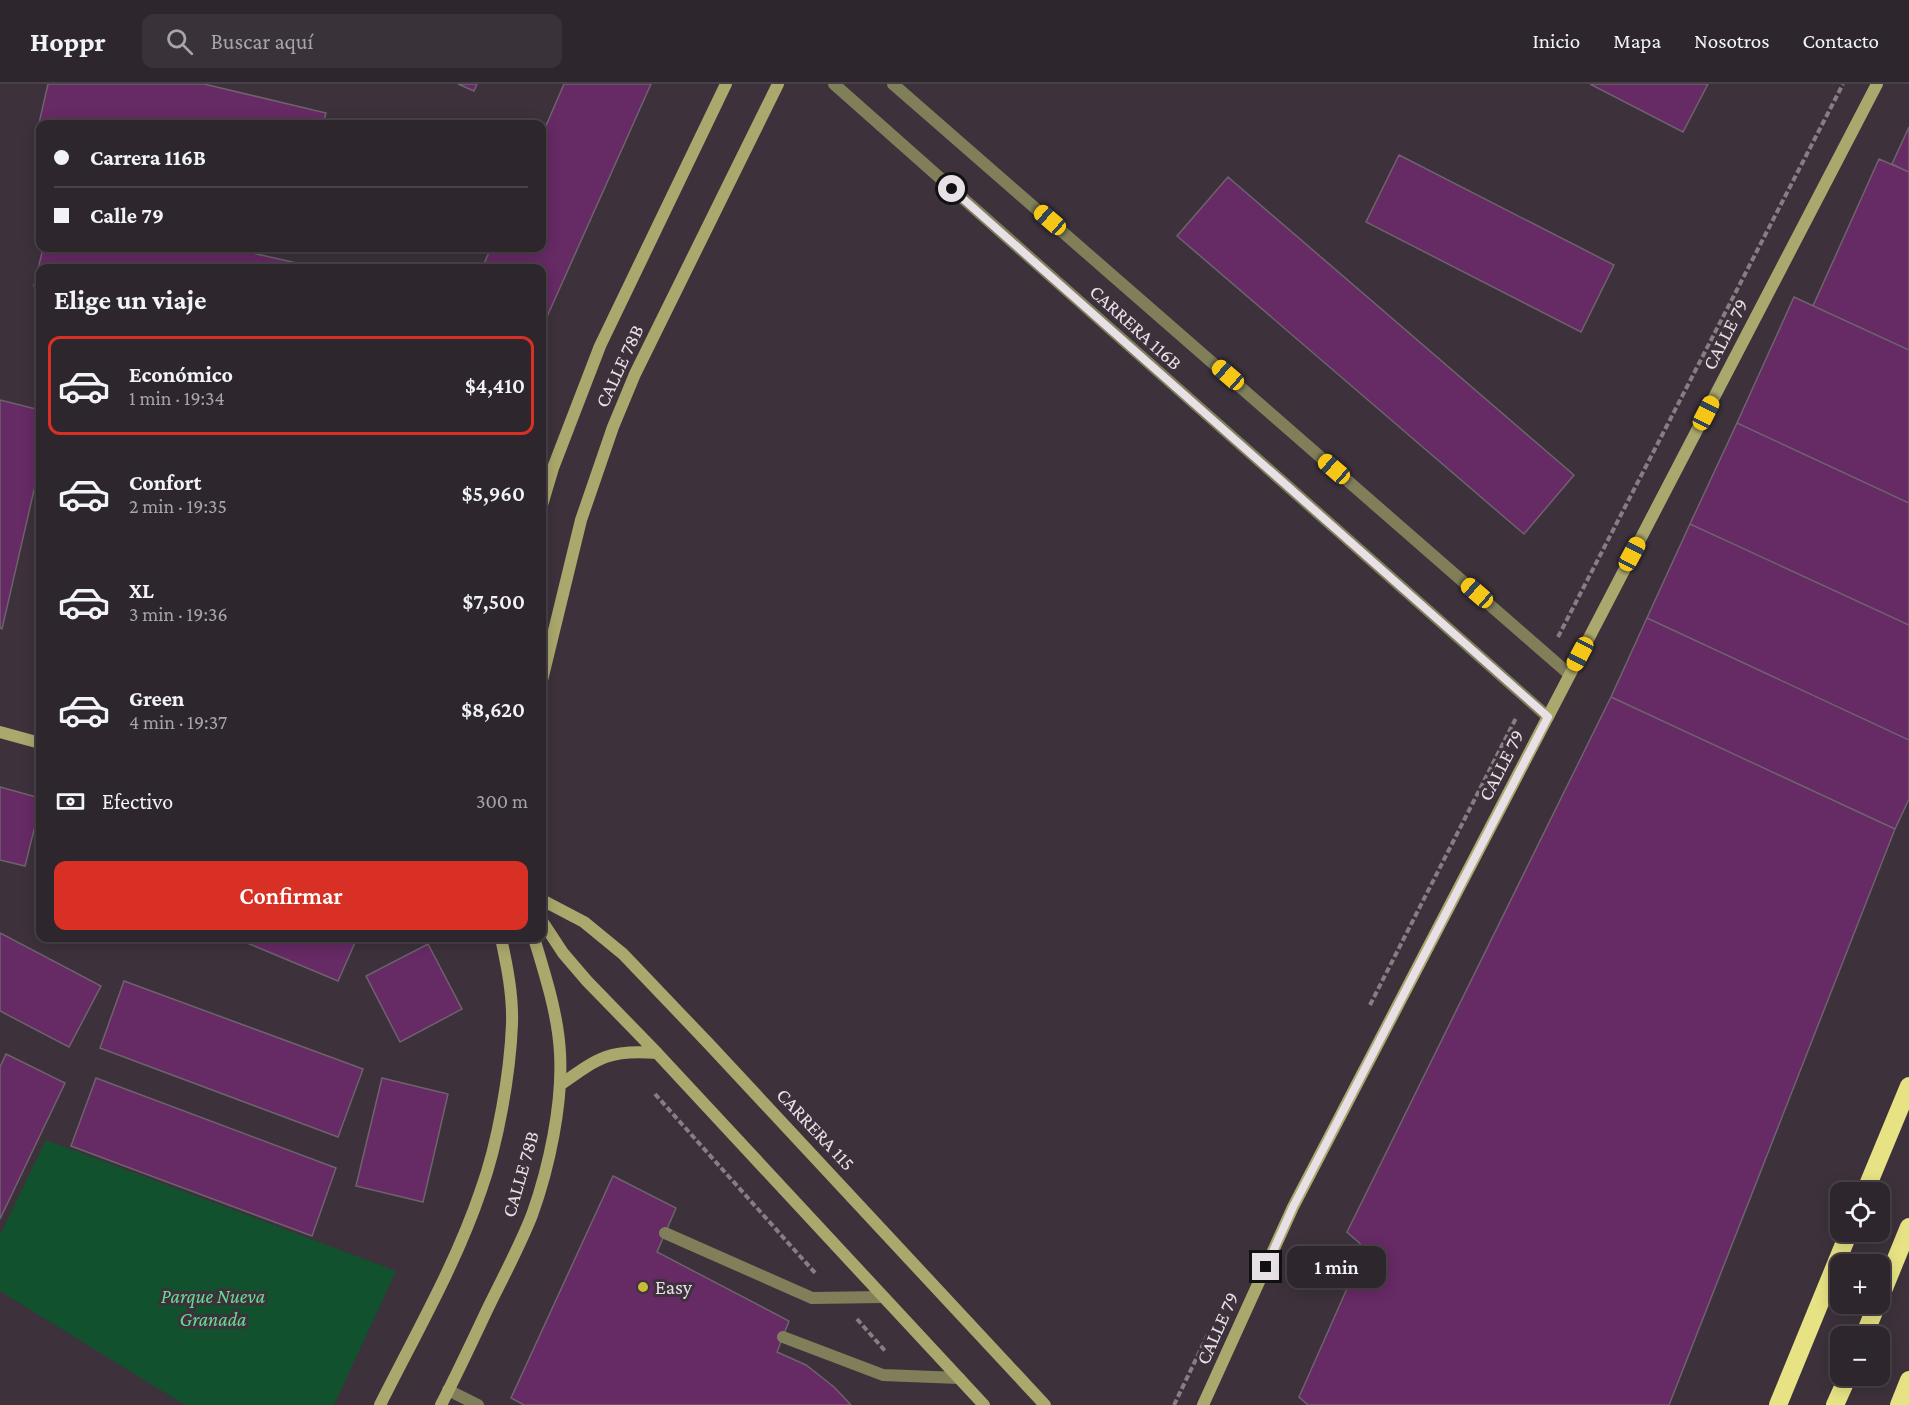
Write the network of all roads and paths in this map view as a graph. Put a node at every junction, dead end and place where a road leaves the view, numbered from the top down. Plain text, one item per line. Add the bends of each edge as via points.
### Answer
1 (726, 84) edge
2 (778, 84) edge
3 (834, 84) edge
4 (893, 84) edge
5 (1843, 84) edge
6 (1877, 84) edge
7 (546, 493) edge
8 (1548, 656) junction
9 (546, 663) edge
10 (1569, 674) junction
11 (1526, 698) junction
12 (1548, 717) junction
13 (0, 732) edge
14 (36, 742) edge
15 (546, 902) edge
16 (546, 927) edge
17 (502, 942) edge
18 (535, 942) edge
19 (1369, 1008) dead end
20 (657, 1053) junction
21 (560, 1085) junction
22 (1909, 1086) edge
23 (655, 1094) dead end
24 (1869, 1182) edge
25 (1909, 1227) edge
26 (665, 1233) dead end
27 (1845, 1242) edge
28 (1890, 1274) edge
29 (883, 1297) junction
30 (837, 1298) junction
31 (1213, 1324) dead end
32 (783, 1337) dead end
33 (908, 1376) junction
34 (959, 1378) junction
35 (1909, 1380) edge
36 (1844, 1386) edge
37 (448, 1390) junction
38 (380, 1405) edge
39 (441, 1405) edge
40 (478, 1405) edge
41 (984, 1405) edge
42 (1045, 1405) edge
43 (1174, 1405) edge
44 (1203, 1405) edge
45 (1778, 1405) edge
46 (1835, 1405) edge
47 (1899, 1405) edge

1 - 7 street, CALLE 78B via 600,346
2 - 9 street, CALLE 78B via 635,374 613,427 581,519
3 - 11 street, CARRERA 116B
4 - 8 street, CARRERA 116B
5 - 8 path
6 - 10 street, CALLE 79
8 - 10 street, CARRERA 116B
10 - 12 street, CALLE 79
11 - 12 street, CARRERA 116B
11 - 19 path
12 - 44 street, CALLE 79 via 1293,1207
13 - 14 street
15 - 42 street, CARRERA 115 via 585,922 623,954
16 - 20 street via 587,981
17 - 38 street, CALLE 78B via 512,998 512,1024 492,1152 460,1245
18 - 21 street, CALLE 78B via 555,1016
20 - 21 street via 615,1053 594,1061
20 - 29 street
21 - 37 street, CALLE 78B via 546,1166 531,1215
22 - 24 highway
23 - 30 path
25 - 28 highway
26 - 30 street via 812,1298
27 - 45 highway
29 - 30 street
29 - 34 street
30 - 33 path
31 - 43 path
32 - 33 street via 883,1375
33 - 34 street
34 - 41 street
35 - 47 highway
36 - 46 highway
37 - 39 street, CALLE 78B
37 - 40 street

